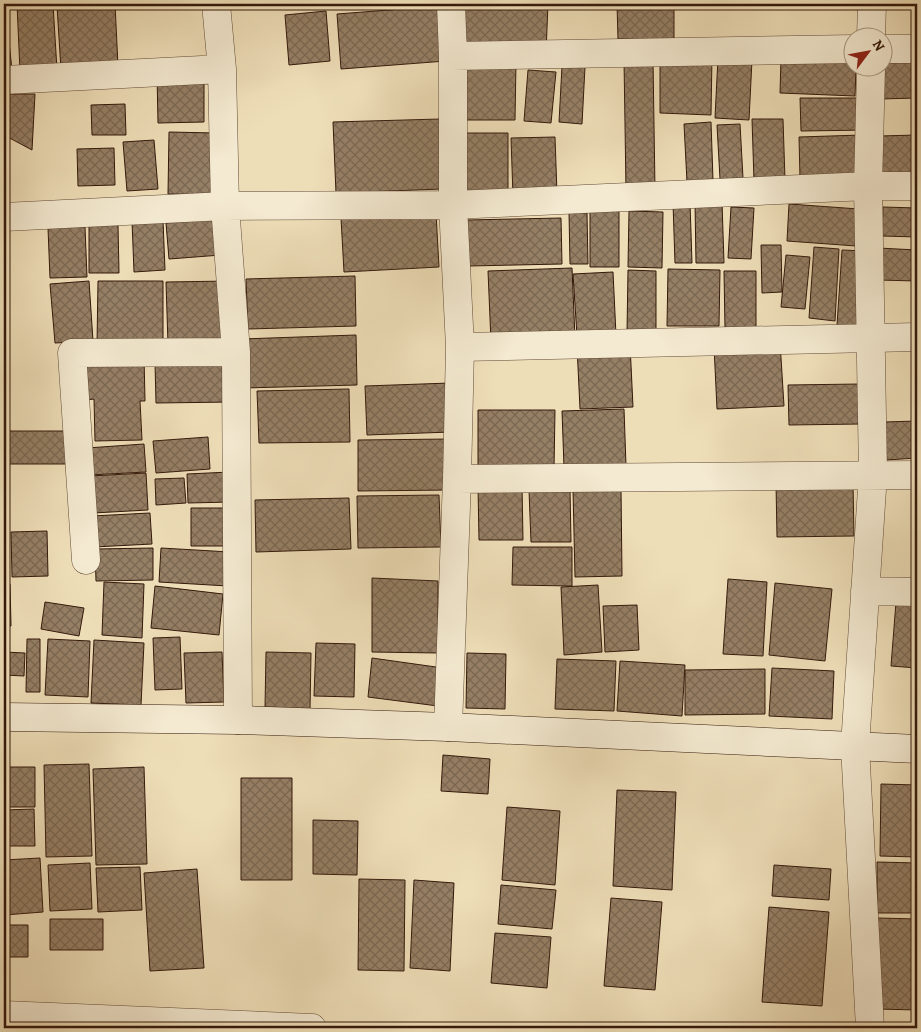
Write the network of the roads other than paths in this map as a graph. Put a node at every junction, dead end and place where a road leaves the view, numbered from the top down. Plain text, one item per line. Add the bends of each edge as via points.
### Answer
1 (216, 4) edge
2 (451, 4) edge
3 (872, 4) edge
4 (871, 28) edge
5 (894, 48) edge
6 (844, 49) edge
7 (917, 49) edge
8 (453, 56) junction
9 (222, 69) junction
10 (871, 78) edge
11 (4, 80) edge
12 (868, 186) junction
13 (917, 186) edge
14 (453, 205) junction
15 (225, 206) junction
16 (4, 217) edge
17 (917, 336) edge
18 (871, 338) junction
19 (460, 347) junction
20 (236, 352) junction
21 (873, 474) junction
22 (917, 475) edge
23 (457, 479) junction
24 (86, 560) dead end
25 (865, 591) junction
26 (917, 592) edge
27 (4, 718) edge
28 (238, 720) junction
29 (448, 727) junction
30 (855, 746) junction
31 (917, 748) edge
32 (4, 1015) edge
33 (312, 1028) edge
34 (870, 1028) edge

1 - 9 street
2 - 8 street
3 - 4 street
5 - 7 street
6 - 8 street
8 - 14 street
9 - 11 street
9 - 15 street
10 - 12 street
12 - 13 street
12 - 14 street
12 - 18 street
14 - 15 street
14 - 19 street
15 - 16 street
15 - 20 street
17 - 18 street
18 - 19 street
18 - 21 street
19 - 23 street
20 - 24 street via 72,353
20 - 28 street
21 - 22 street
21 - 23 street
21 - 25 street
23 - 29 street
25 - 26 street
25 - 30 street
27 - 28 street
28 - 29 street
29 - 30 street
30 - 31 street
30 - 34 street
32 - 33 street

